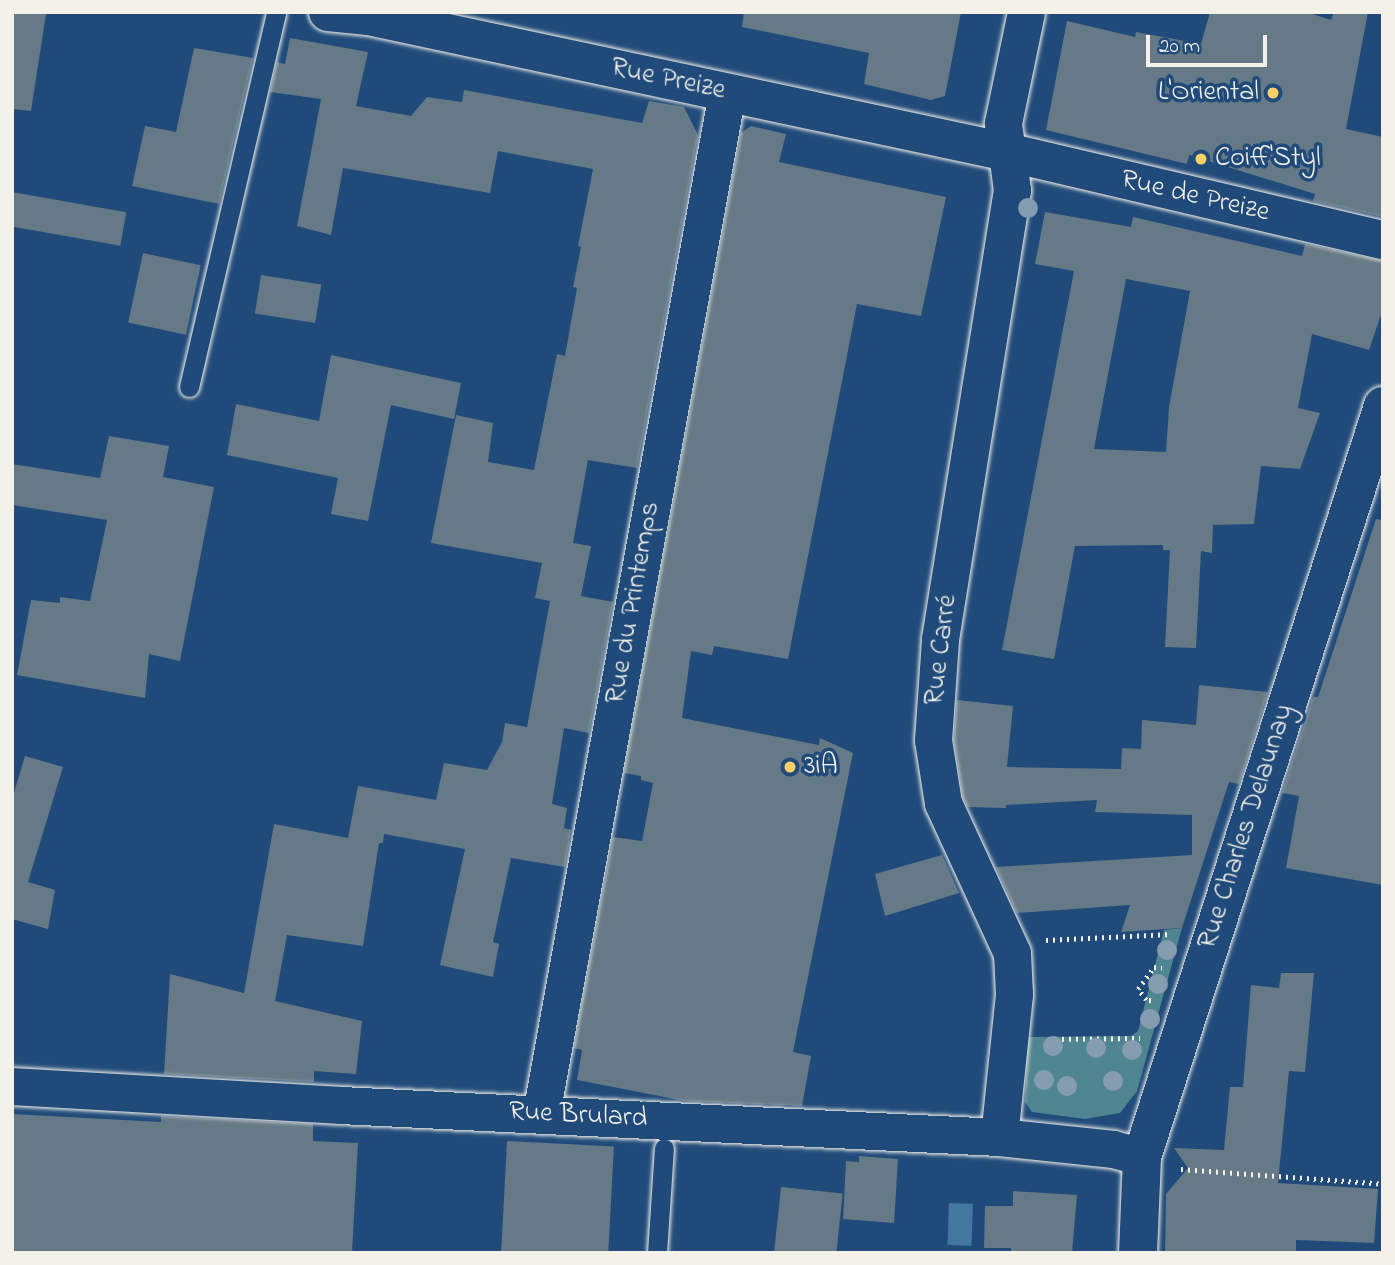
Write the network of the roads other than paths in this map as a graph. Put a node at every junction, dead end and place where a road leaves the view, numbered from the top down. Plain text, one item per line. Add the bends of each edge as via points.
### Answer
1 (276, 12) edge
2 (328, 12) edge
3 (1026, 12) edge
4 (727, 93) junction
5 (1007, 152) junction
6 (1383, 240) edge
7 (189, 387) dead end
8 (1383, 406) edge
9 (12, 1086) edge
10 (541, 1114) junction
11 (999, 1137) junction
12 (664, 1148) dead end
13 (1142, 1157) junction
14 (657, 1253) edge
15 (1138, 1253) edge

1 - 7 lane
2 - 4 street, Rue Preize via 368,16
3 - 5 street, Rue Carré via 1003,123
4 - 5 street, Rue Preize
4 - 10 street, Rue du Printemps
5 - 6 street, Rue de Preize
5 - 11 street, Rue Carré via 1013,190 940,639 933,740 943,803 1012,953 1014,994
8 - 13 street, Rue Charles Delaunay
9 - 10 street, Rue Brulard
10 - 11 street, Rue Brulard
11 - 13 street, Rue Brulard via 1113,1149
12 - 14 lane
13 - 15 street, Rue Charles Delaunay

